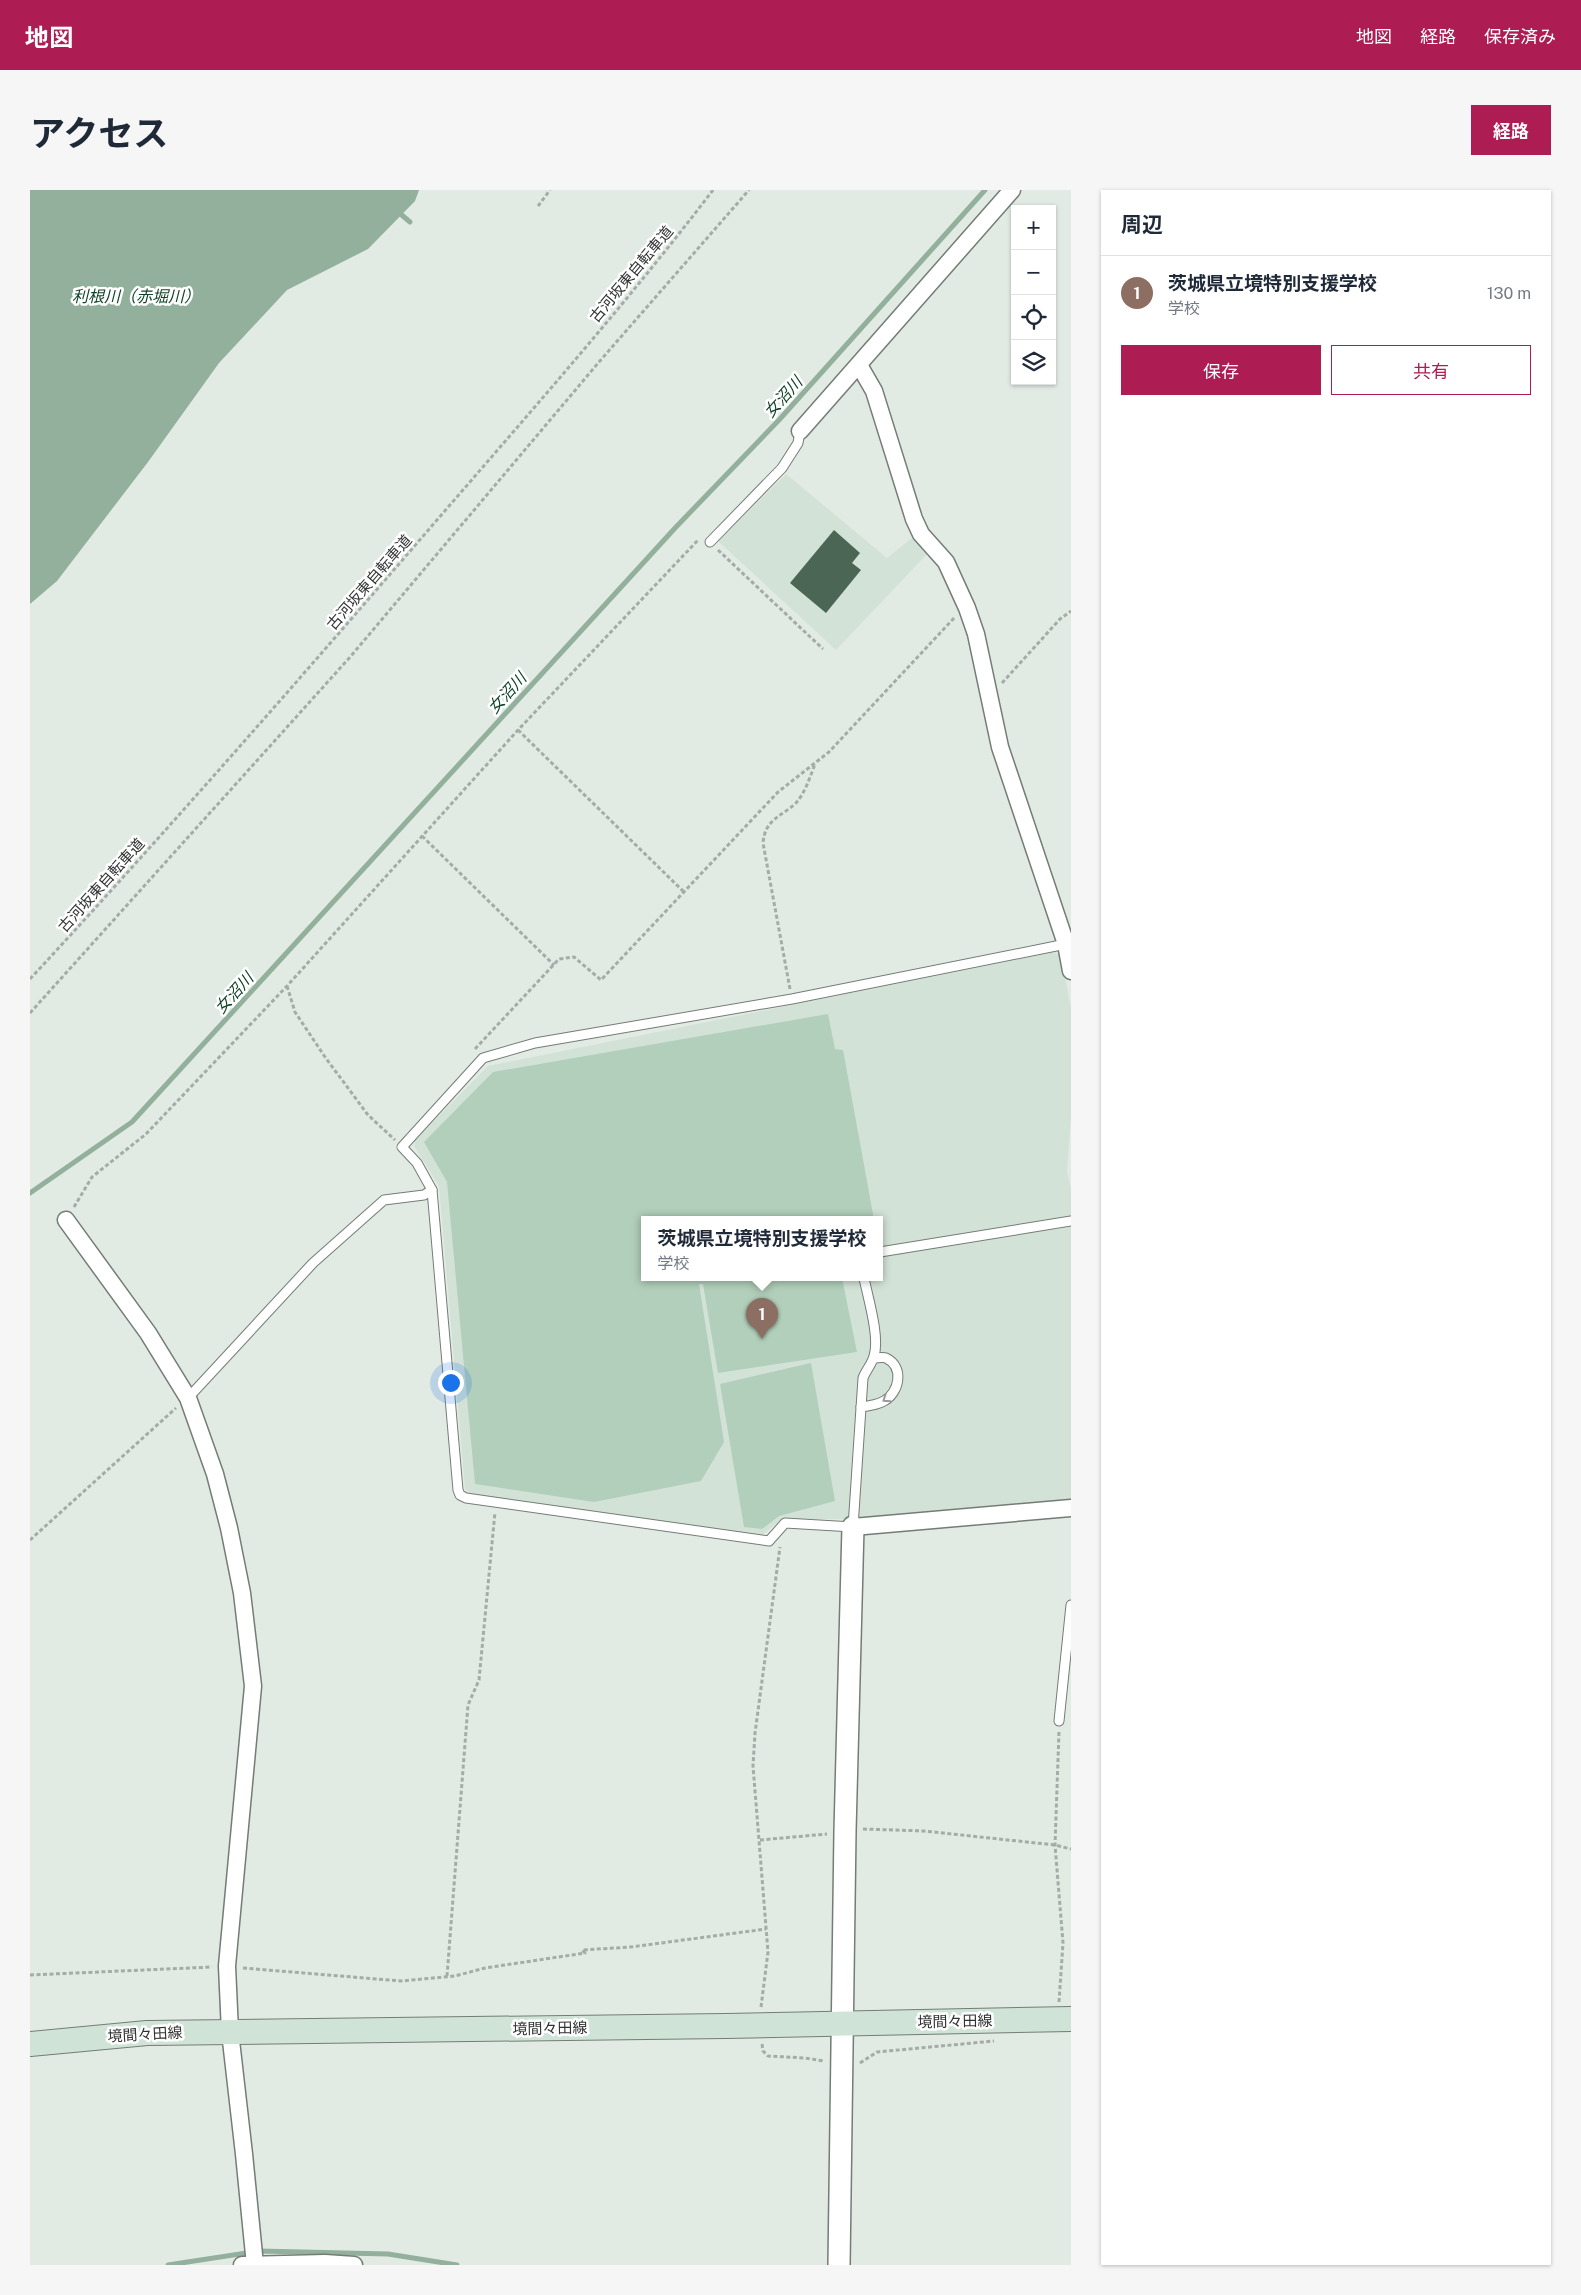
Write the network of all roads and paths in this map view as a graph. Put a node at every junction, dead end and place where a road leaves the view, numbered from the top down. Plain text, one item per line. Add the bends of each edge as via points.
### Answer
1 (550, 190) edge
2 (713, 190) edge
3 (749, 190) edge
4 (1012, 190) edge
5 (538, 206) dead end
6 (860, 365) junction
7 (800, 431) joint
8 (710, 542) junction
9 (967, 608) junction
10 (1071, 611) edge
11 (823, 649) dead end
12 (990, 697) junction
13 (518, 730) junction
14 (816, 762) junction
15 (422, 836) junction
16 (684, 892) junction
17 (1066, 944) junction
18 (554, 965) junction
19 (1071, 971) edge
20 (30, 979) edge
21 (287, 986) junction
22 (792, 999) junction
23 (30, 1013) edge
24 (468, 1074) junction
25 (402, 1147) junction
26 (432, 1190) junction
27 (66, 1220) joint
28 (1071, 1221) edge
29 (883, 1252) edge
30 (865, 1281) edge
31 (874, 1358) junction
32 (188, 1398) junction
33 (861, 1407) junction
34 (496, 1502) junction
35 (1071, 1508) edge
36 (853, 1527) junction
37 (778, 1531) junction
38 (30, 1540) edge
39 (1071, 1605) edge
40 (1059, 1721) joint
41 (845, 1830) junction
42 (760, 1840) junction
43 (1056, 1845) junction
44 (1071, 1849) edge
45 (766, 1929) junction
46 (227, 1966) junction
47 (30, 1975) edge
48 (447, 1976) junction
49 (1063, 2019) edge
50 (843, 2023) junction
51 (761, 2026) junction
52 (230, 2032) junction
53 (997, 2040) dead end
54 (30, 2044) edge
55 (842, 2064) junction
56 (252, 2259) edge
57 (354, 2265) edge
58 (839, 2265) edge

1 - 5 path
2 - 20 path, 古河坂東自転車道 via 540,400 336,637
3 - 23 path via 351,656
4 - 6 street
6 - 7 street
6 - 9 street via 874,391 914,519 921,534 946,562
7 - 8 lane via 798,443 782,468
8 - 11 path
8 - 13 path via 702,535
9 - 12 street
9 - 14 path
10 - 12 path via 1060,619
12 - 17 street via 1000,747
13 - 15 path
13 - 16 path
14 - 16 path via 778,792
14 - 22 path via 796,802 770,822 764,832 763,843
15 - 18 path
15 - 21 path
16 - 18 path via 601,980 574,957 559,959
17 - 19 street
17 - 22 lane
18 - 24 path via 477,1045
21 - 25 path via 295,1012 326,1058 368,1115
21 - 27 path via 146,1134 92,1177
22 - 24 lane via 535,1043 483,1058
24 - 25 lane
25 - 26 lane via 417,1163
26 - 32 lane via 424,1195 384,1200 313,1263
26 - 34 lane via 458,1490 466,1498
27 - 32 street via 148,1334
28 - 29 lane
30 - 31 lane via 875,1342
31 - 33 lane via 863,1378
31 -> 33 lane via 885,1358 893,1364 898,1383 895,1392 883,1402
32 - 38 path
32 - 46 street via 215,1474 229,1528 242,1593 253,1686
33 - 36 lane
34 - 37 lane via 769,1541
34 - 48 path via 479,1680 468,1705
35 - 36 street
36 - 37 lane via 785,1523
36 - 41 street
37 - 42 path via 781,1548 754,1742 754,1793
39 - 40 lane
40 - 43 path
41 - 42 path
41 - 43 path via 924,1831
41 - 50 street
42 - 45 path
43 - 44 path
43 - 49 path
45 - 48 path via 582,1950 584,1953
45 - 51 path via 768,1952
46 - 47 path
46 - 48 path via 401,1980
46 - 52 street
49 - 50 main road, 境間々田線
50 - 51 main road, 境間々田線
50 - 55 street
51 - 52 main road, 境間々田線
51 - 55 path via 763,2051 768,2056
52 - 54 main road, 境間々田線 via 147,2033
52 - 56 street
53 - 55 path via 877,2052 862,2063
55 - 58 street
56 - 57 street

